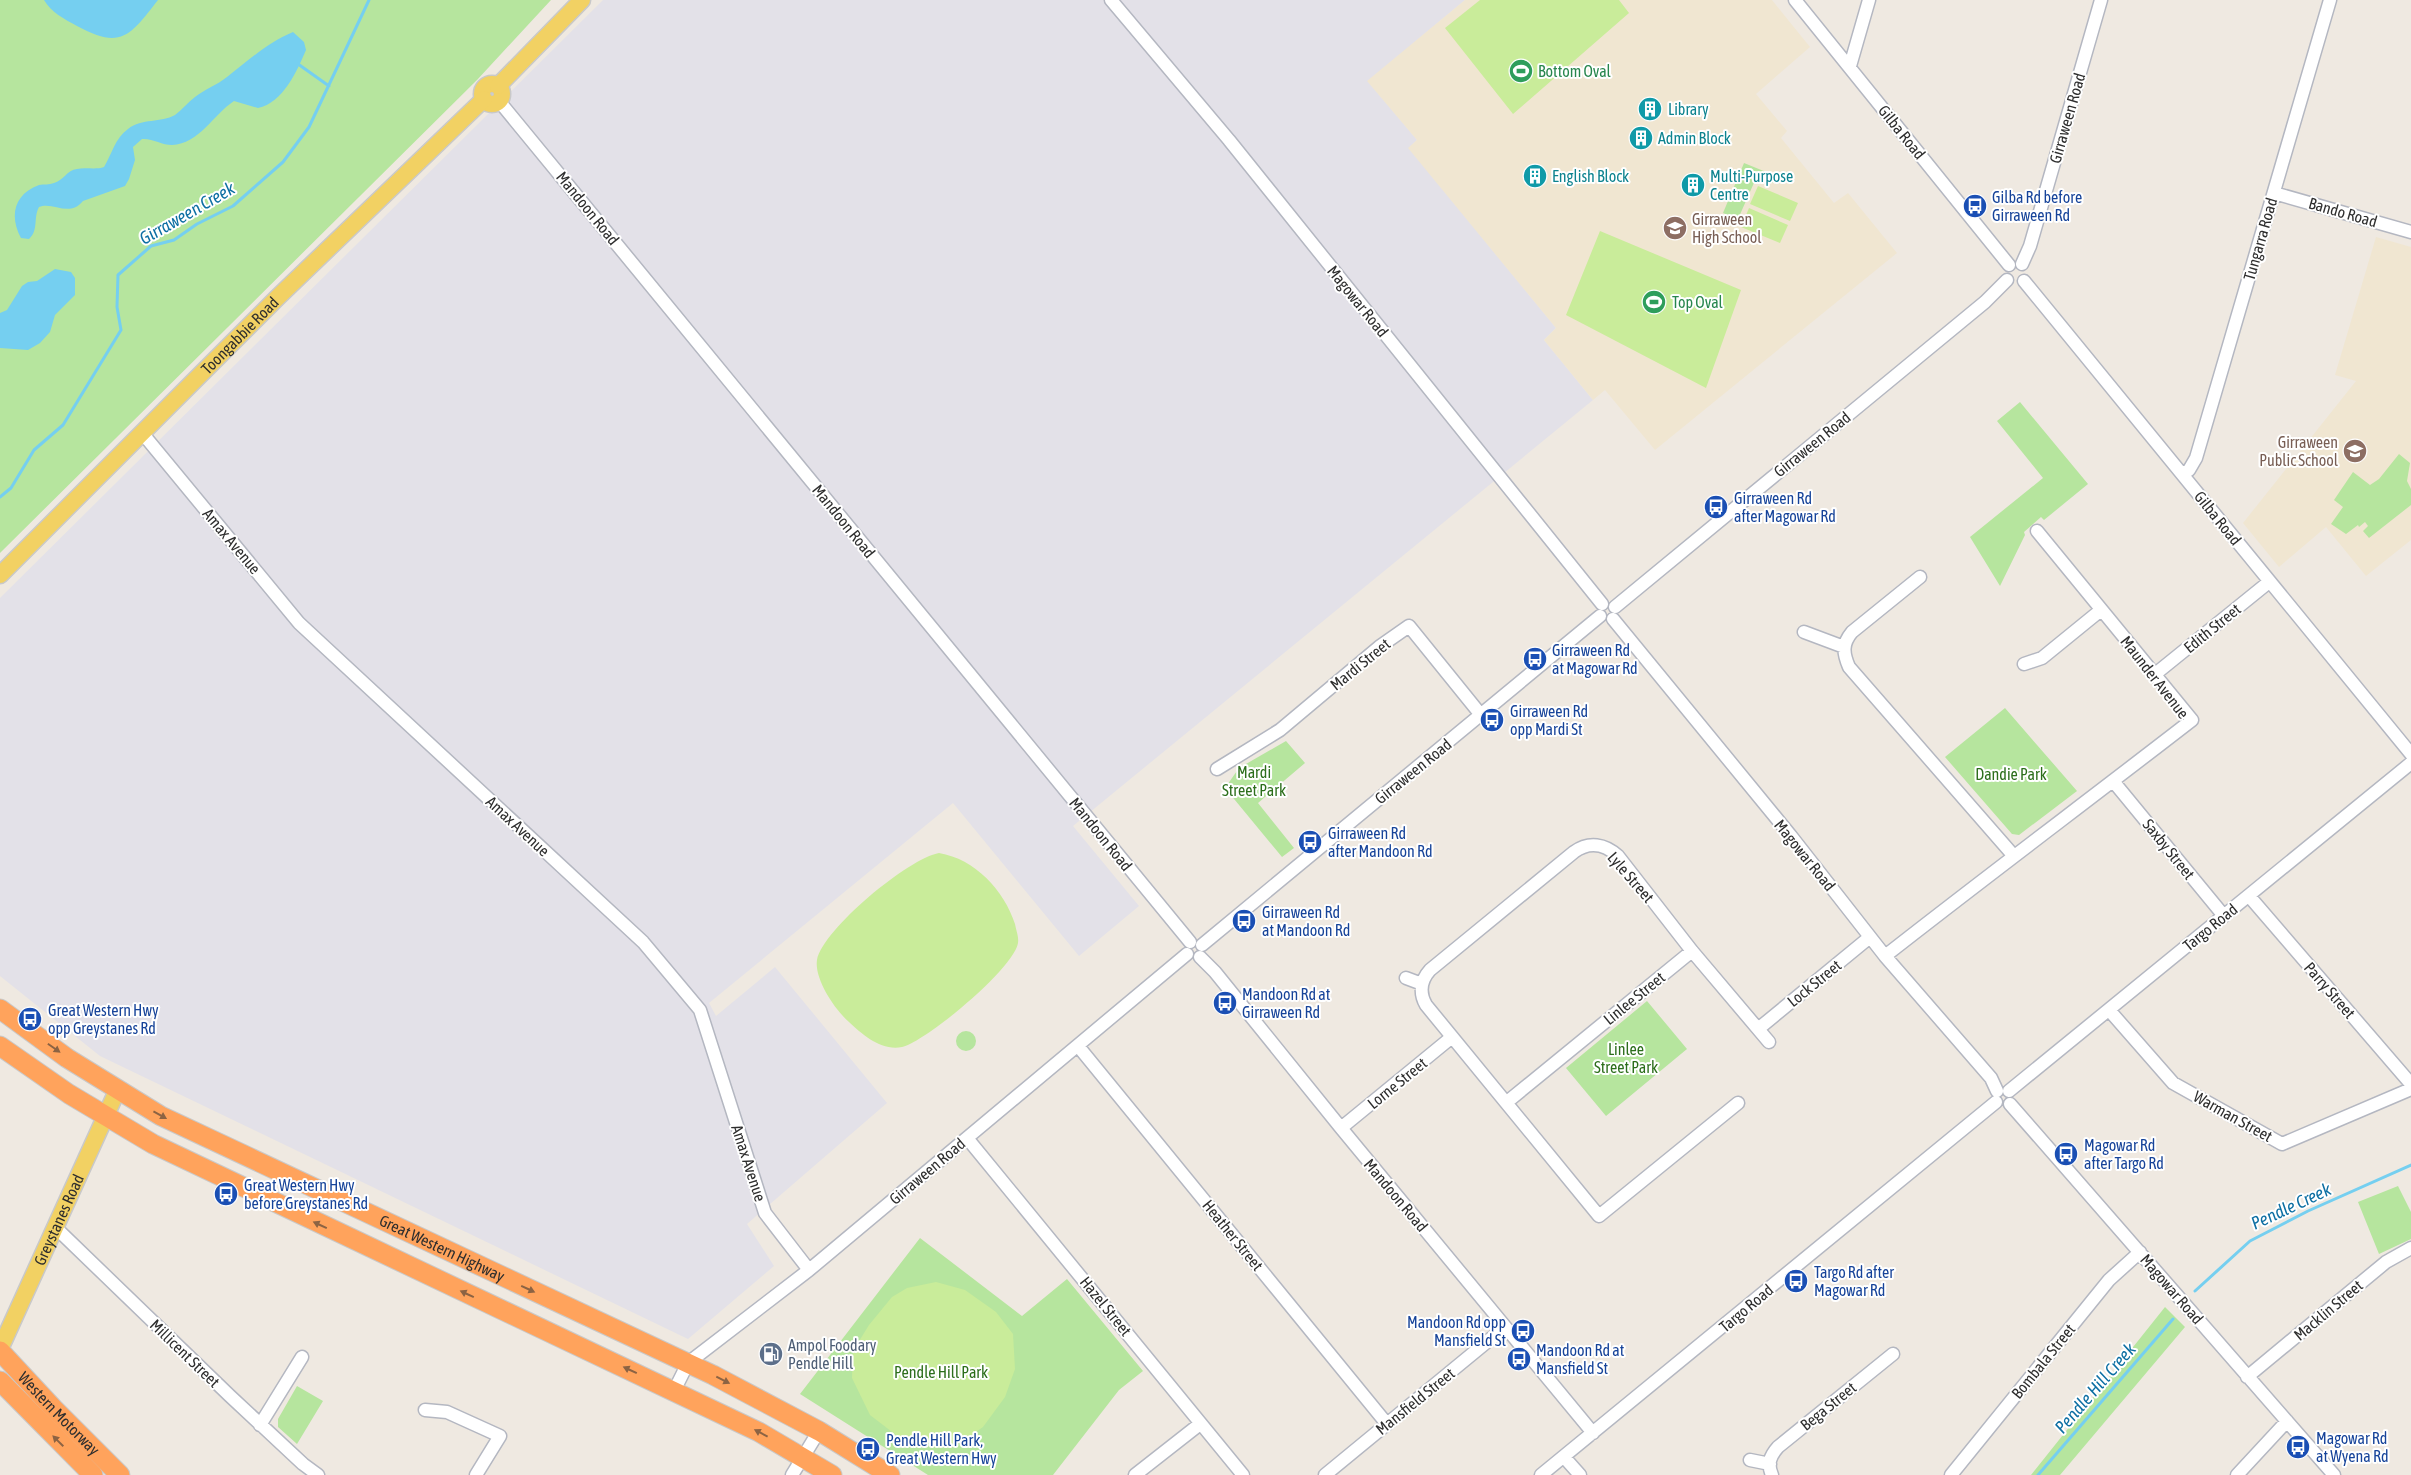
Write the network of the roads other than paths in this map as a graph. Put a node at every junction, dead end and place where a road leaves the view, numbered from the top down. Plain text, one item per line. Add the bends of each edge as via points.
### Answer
1 (582, 0) edge
2 (1111, 0) edge
3 (1795, 0) edge
4 (1869, 0) edge
5 (2101, 0) edge
6 (2330, 0) edge
7 (1850, 66) junction
8 (494, 95) junction
9 (2274, 193) junction
10 (2411, 232) edge
11 (2022, 264) junction
12 (2009, 265) junction
13 (2007, 280) junction
14 (2024, 282) junction
15 (143, 434) junction
16 (2183, 474) junction
17 (2037, 531) dead end
18 (0, 575) edge
19 (1920, 577) dead end
20 (2269, 582) junction
21 (1601, 610) junction
22 (2101, 610) junction
23 (1614, 613) junction
24 (1804, 632) dead end
25 (1844, 647) junction
26 (2024, 664) dead end
27 (2154, 675) junction
28 (1481, 715) junction
29 (2411, 754) edge
30 (2411, 763) edge
31 (1217, 769) dead end
32 (2114, 781) junction
33 (2013, 855) junction
34 (2249, 896) junction
35 (2224, 916) junction
36 (1870, 937) junction
37 (1195, 949) junction
38 (1692, 951) junction
39 (1885, 956) junction
40 (1406, 978) dead end
41 (1422, 984) junction
42 (0, 1009) edge
43 (2109, 1010) junction
44 (1758, 1029) junction
45 (1452, 1037) junction
46 (1769, 1042) dead end
47 (0, 1046) edge
48 (1078, 1046) junction
49 (2411, 1084) edge
50 (2411, 1089) edge
51 (117, 1091) junction
52 (2003, 1097) junction
53 (1507, 1102) junction
54 (1738, 1103) dead end
55 (105, 1117) junction
56 (1341, 1128) junction
57 (967, 1138) junction
58 (55, 1227) junction
59 (2411, 1248) edge
60 (2140, 1252) junction
61 (809, 1270) junction
62 (1505, 1327) junction
63 (0, 1350) edge
64 (1893, 1354) dead end
65 (302, 1357) dead end
66 (688, 1363) junction
67 (2247, 1377) junction
68 (0, 1381) edge
69 (674, 1391) junction
70 (425, 1410) dead end
71 (2287, 1422) junction
72 (260, 1424) junction
73 (1200, 1424) junction
74 (1387, 1424) junction
75 (818, 1431) junction
76 (1593, 1433) junction
77 (1564, 1457) junction
78 (803, 1458) junction
79 (1750, 1460) dead end
80 (1771, 1469) edge
81 (93, 1475) edge
82 (120, 1475) edge
83 (318, 1475) edge
84 (476, 1475) edge
85 (792, 1475) edge
86 (832, 1475) edge
87 (890, 1475) edge
88 (1135, 1475) edge
89 (1243, 1475) edge
90 (1325, 1475) edge
91 (1541, 1475) edge
92 (1580, 1475) edge
93 (1951, 1475) edge
94 (2236, 1475) edge
95 (2334, 1475) edge

1 - 8 main road, Toongabbie Road
2 - 21 street, Magowar Road via 1229,140
3 - 7 street, Gilba Road
4 - 7 street
5 - 11 street, Girraween Road via 2030,248
6 - 9 street, Tungarra Road
7 - 12 street, Gilba Road
8 - 15 main road, Toongabbie Road via 278,297
8 - 37 street, Mandoon Road
9 - 10 street, Bando Road
9 - 16 street, Tungarra Road via 2196,458
11 - 12 street
11 - 14 street via 2027,272
12 - 13 street
13 - 14 street via 2015,285
13 - 23 street, Girraween Road via 1985,302
14 - 16 street, Gilba Road
15 - 18 main road, Toongabbie Road
15 - 61 street, Amax Avenue via 299,623 644,942 700,1010 765,1213
16 - 20 street, Gilba Road
17 - 22 street, Maunder Avenue
19 - 25 street via 1852,632
20 - 27 street, Edith Street
20 - 29 street, Gilba Road
21 - 23 street via 1610,603
21 - 28 street, Girraween Road
22 - 26 street via 2042,658
22 - 27 street, Maunder Avenue
23 - 36 street, Magowar Road
24 - 25 street
25 - 33 street via 1849,667
27 - 32 street, Maunder Avenue via 2192,720
28 - 31 street, Mardi Street via 1409,626 1280,730
28 - 37 street, Girraween Road
30 - 34 street, Targo Road
32 - 33 street, Maunder Avenue
32 - 35 street, Saxby Street
33 - 39 street, Maunder Avenue
34 - 35 street, Targo Road
34 - 49 street, Parry Street
35 - 43 street, Targo Road
36 - 39 street, Magowar Road
36 - 44 street, Lock Street
37 - 48 street, Girraween Road
37 - 56 street, Mandoon Road
38 - 41 street, Lyle Street via 1618,856 1602,846 1588,845 1574,852 1430,970
38 - 44 street, Lyle Street
38 - 53 street, Linlee Street
39 - 52 street, Magowar Road via 1991,1078
40 - 41 street
41 - 45 street via 1426,1005
42 -> 51 highway, Great Western Highway
43 - 50 street, Warman Street via 2173,1083 2282,1144
43 - 52 street, Targo Road
44 - 46 street, Lyle Street
45 - 53 street
45 - 56 street, Lorne Street
47 - 55 highway, Great Western Highway
48 - 57 street, Girraween Road
48 - 74 street, Heather Street
51 - 55 main road, Greystanes Road
51 -> 66 highway, Great Western Highway via 206,1139
52 - 60 street, Magowar Road
52 - 76 street, Targo Road
53 - 54 street via 1599,1216
55 - 58 main road, Greystanes Road
69 -> 55 highway, Great Western Highway via 214,1174
56 - 62 street, Mandoon Road
57 - 61 street, Girraween Road
57 - 73 street, Hazel Street
58 - 63 main road, Greystanes Road
58 - 72 street, Millicent Street
59 - 67 street, Macklin Street via 2386,1262
60 - 67 street, Magowar Road
60 - 93 street, Bombala Street via 2109,1280
61 - 66 street, Girraween Road
62 - 74 street, Mansfield Street
62 - 76 street, Mandoon Road
63 - 82 highway, Western Motorway
64 - 80 street, Bega Street via 1778,1447 1771,1456
65 - 72 street
66 - 69 street, Girraween Road
66 -> 75 highway, Great Western Highway
67 - 71 street, Magowar Road
81 -> 68 highway, Western Motorway
78 -> 69 highway, Great Western Highway via 760,1432
70 - 84 street via 448,1412 500,1436
71 - 94 street
71 - 95 street, Magowar Road
72 - 83 street, Millicent Street
73 - 88 street
73 - 89 street, Hazel Street
74 - 90 street, Mansfield Street
75 - 78 street
75 - 87 highway, Great Western Highway
76 - 77 street, Targo Road
77 - 91 street, Targo Road
77 - 92 street
78 - 85 street
78 - 86 highway, Great Western Highway
79 - 80 street, Bega Street

